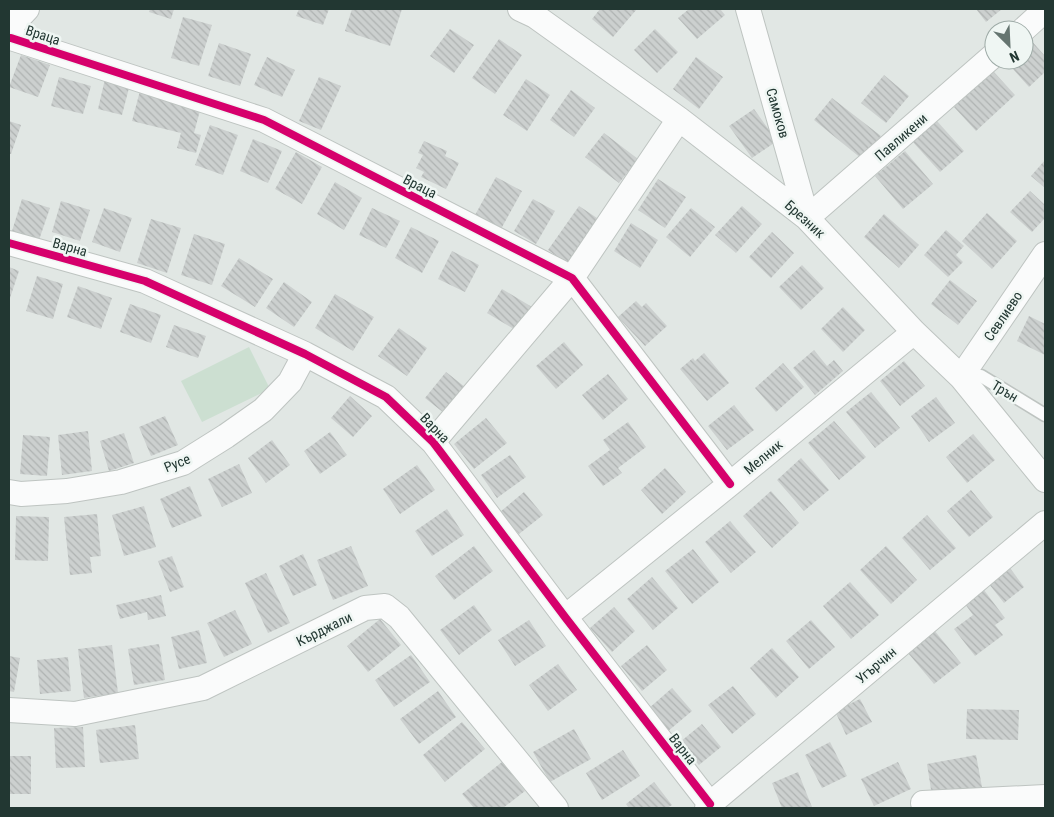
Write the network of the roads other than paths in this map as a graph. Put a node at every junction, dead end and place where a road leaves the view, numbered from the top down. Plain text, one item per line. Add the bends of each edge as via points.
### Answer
1 (27, 9) edge
2 (748, 9) edge
3 (1045, 10) edge
4 (530, 11) edge
5 (1034, 20) edge
6 (9, 28) edge
7 (9, 38) edge
8 (984, 64) edge
9 (680, 119) junction
10 (808, 218) junction
11 (9, 243) edge
12 (1045, 254) edge
13 (572, 278) junction
14 (914, 332) junction
15 (305, 354) junction
16 (962, 377) junction
17 (1045, 415) edge
18 (434, 442) junction
19 (1045, 480) edge
20 (730, 484) junction
21 (9, 492) edge
22 (1045, 524) edge
23 (565, 618) junction
24 (9, 710) edge
25 (1045, 797) edge
26 (923, 803) dead end
27 (709, 806) edge
28 (556, 808) edge

1 - 6 street
2 - 10 street, Самоков
3 - 5 street
4 - 9 street, Брезник
7 - 13 street, Враца via 264,120
8 - 10 street, Павликени
9 - 10 street, Брезник
9 - 13 street
10 - 14 street, Брезник
11 - 15 street, Варна via 145,281
12 - 16 street, Севлиево
13 - 18 street
13 - 20 street, Враца
14 - 16 street, Брезник
14 - 20 street, Мелник
15 - 18 street, Варна via 386,397
15 - 21 street, Русе via 290,382 263,410 183,463 121,482 67,491
16 - 17 lane, Трън via 981,376
16 - 19 street, Брезник
18 - 23 street, Варна
20 - 23 street, Мелник
22 - 27 street, Угърчин
23 - 27 street, Варна
24 - 28 street, Кърджали via 75,714 203,688 364,608 385,606 399,617
25 - 26 street

